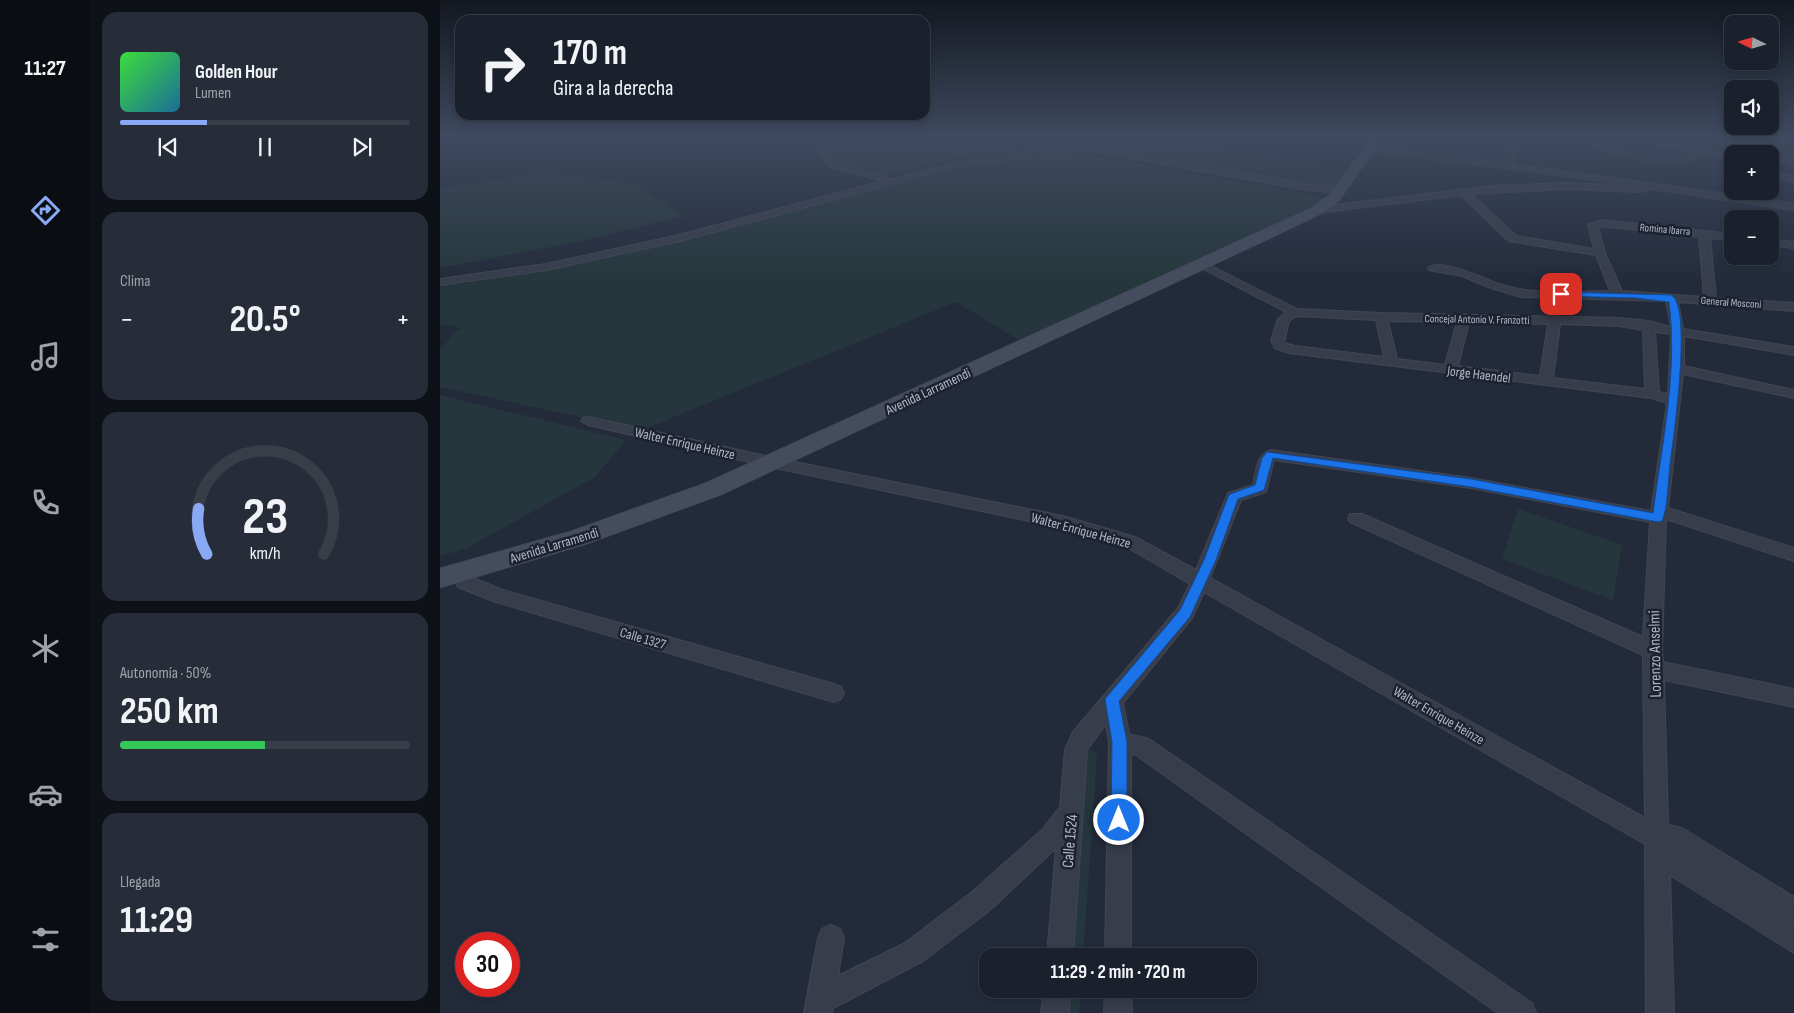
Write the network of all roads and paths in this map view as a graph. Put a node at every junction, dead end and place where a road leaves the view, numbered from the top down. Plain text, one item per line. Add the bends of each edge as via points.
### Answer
1 (872, 185) edge
2 (1262, 185) edge
3 (1341, 185) edge
4 (1641, 185) edge
5 (1653, 187) junction
6 (1463, 192) junction
7 (1331, 199) junction
8 (1794, 207) edge
9 (1596, 223) joint
10 (1704, 233) junction
11 (1724, 236) edge
12 (1779, 243) edge
13 (651, 244) joint
14 (1794, 245) edge
15 (1600, 253) junction
16 (1200, 265) junction
17 (1433, 268) dead end
18 (440, 282) edge
19 (1617, 294) junction
20 (1671, 298) junction
21 (1710, 300) junction
22 (1794, 307) edge
23 (1295, 312) junction
24 (1381, 316) junction
25 (1462, 318) junction
26 (1553, 320) junction
27 (1649, 325) junction
28 (1677, 331) junction
29 (1285, 348) joint
30 (1794, 351) edge
31 (1392, 363) junction
32 (1676, 368) junction
33 (1450, 370) junction
34 (1546, 382) junction
35 (1652, 394) junction
36 (1794, 394) edge
37 (1673, 400) junction
38 (588, 421) dead end
39 (774, 463) junction
40 (1659, 515) junction
41 (1356, 518) dead end
42 (1794, 555) edge
43 (447, 578) edge
44 (1201, 580) junction
45 (1653, 660) junction
46 (834, 693) dead end
47 (1794, 698) edge
48 (1112, 699) junction
49 (1120, 742) junction
50 (1071, 812) junction
51 (1656, 838) junction
52 (1794, 910) edge
53 (831, 938) dead end
54 (1794, 940) edge
55 (1061, 948) edge
56 (1118, 948) edge
57 (1056, 998) edge
58 (1118, 998) edge
59 (819, 1006) edge
60 (1055, 1013) edge
61 (1118, 1013) edge
62 (1522, 1013) edge
63 (1660, 1013) edge

1 - 13 street
2 - 7 street
3 - 7 main road
4 - 5 street
5 - 6 street via 1551,186
5 - 8 street
6 - 7 street
6 - 15 street via 1513,239
7 - 16 main road, Avenida Larramendi
9 - 10 street, Romina Ibarra
9 - 15 street via 1593,226
10 - 11 street, Romina Ibarra
10 - 21 street
12 - 14 street
13 - 18 street via 546,266
15 - 19 street
16 - 23 street
16 - 39 main road, Avenida Larramendi
17 - 19 street, General Mosconi via 1465,273 1521,294
19 - 20 street, General Mosconi
20 - 21 street, General Mosconi
20 - 28 street, Lorenzo Anselmi
21 - 22 street, General Mosconi
23 - 24 street, Concejal Antonio V. Franzotti
23 - 29 street via 1284,319 1277,340
24 - 25 street, Concejal Antonio V. Franzotti
24 - 31 street
25 - 26 street, Concejal Antonio V. Franzotti
25 - 33 street
26 - 27 street, Concejal Antonio V. Franzotti
26 - 34 street via 1555,329
27 - 28 street, Concejal Antonio V. Franzotti
27 - 35 street
28 - 30 street, Concejal Antonio V. Franzotti
28 - 32 street, Lorenzo Anselmi
29 - 31 street, Jorge Haendel
31 - 33 street, Jorge Haendel
32 - 36 street
32 - 37 street, Lorenzo Anselmi
33 - 34 street, Jorge Haendel
34 - 35 street, Jorge Haendel
35 - 37 street, Jorge Haendel
37 - 40 street, Lorenzo Anselmi
38 - 39 street, Walter Enrique Heinze
39 - 43 main road, Avenida Larramendi via 639,518
39 - 44 street, Walter Enrique Heinze via 1101,532 1129,541
40 - 42 street
40 - 44 street, Calle 1524 via 1471,483 1271,455 1267,458 1260,488 1234,497
40 - 45 street, Lorenzo Anselmi
41 - 45 street
43 - 46 street, Calle 1327
44 - 48 street, Calle 1524 via 1185,613
44 - 51 street, Walter Enrique Heinze
45 - 47 street
45 - 51 street, Lorenzo Anselmi
48 - 49 street
48 - 50 street, Calle 1524 via 1088,728 1076,750
49 - 56 street
49 - 62 street via 1141,746
50 - 55 street, Calle 1524
50 - 59 street via 1050,838 981,901 914,952
51 - 52 street via 1674,836
51 - 54 street via 1670,861
51 - 63 street, Lorenzo Anselmi
53 - 59 street
57 - 60 street
58 - 61 street

